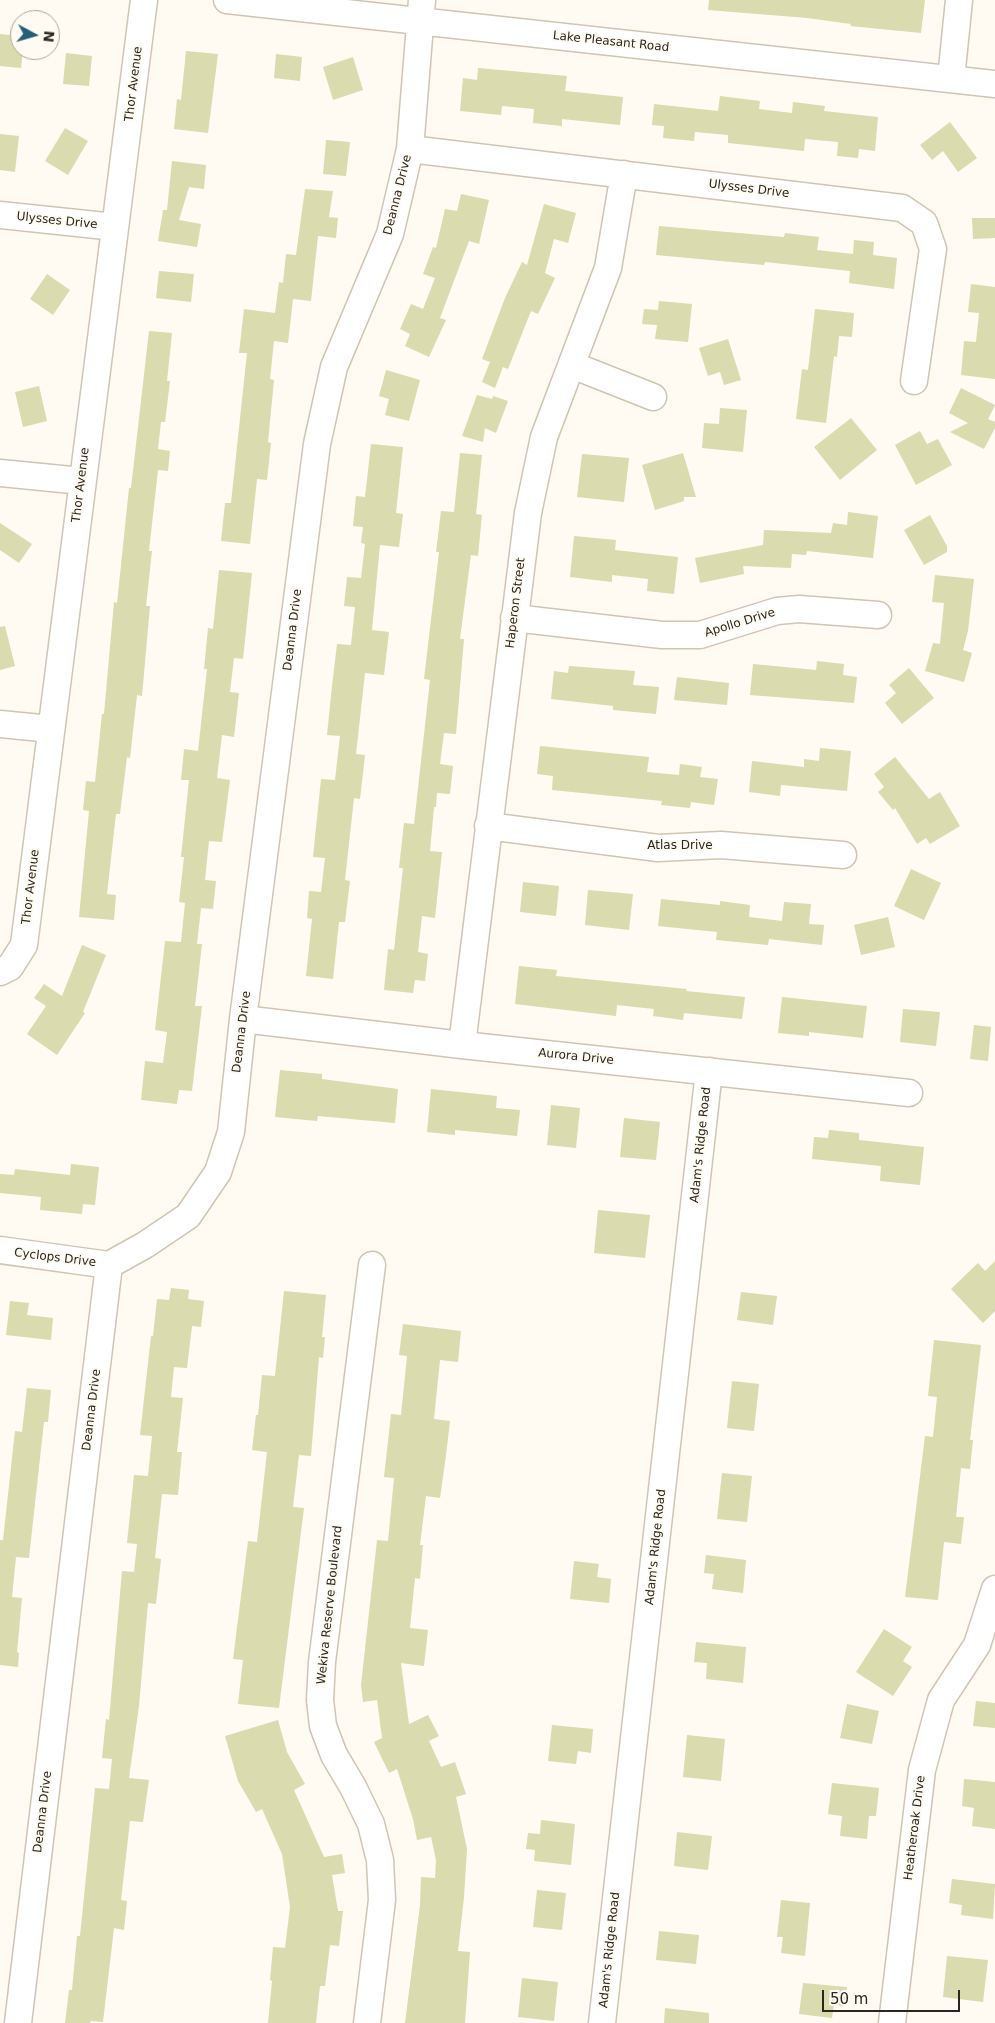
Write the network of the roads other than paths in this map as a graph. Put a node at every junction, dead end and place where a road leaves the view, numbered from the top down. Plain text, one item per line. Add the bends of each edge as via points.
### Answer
1 (144, 0) edge
2 (227, 0) edge
3 (960, 0) edge
4 (421, 11) edge
5 (951, 79) junction
6 (995, 84) edge
7 (410, 149) junction
8 (624, 174) junction
9 (0, 215) edge
10 (115, 227) junction
11 (572, 365) junction
12 (914, 381) dead end
13 (653, 397) dead end
14 (0, 473) edge
15 (82, 481) junction
16 (878, 615) dead end
17 (514, 618) junction
18 (0, 724) edge
19 (51, 729) junction
20 (488, 826) junction
21 (843, 855) dead end
22 (5, 969) edge
23 (243, 1019) junction
24 (462, 1045) junction
25 (709, 1071) junction
26 (909, 1093) dead end
27 (0, 1250) edge
28 (109, 1265) junction
29 (372, 1265) dead end
30 (995, 1589) edge
31 (986, 1648) edge
32 (18, 2023) edge
33 (367, 2023) edge
34 (602, 2023) edge
35 (892, 2023) edge

1 - 10 street, Thor Avenue
2 - 4 street, Lake Pleasant Road
3 - 5 street
4 - 5 street, Lake Pleasant Road
4 - 7 street, Deanna Drive
5 - 6 street, Lake Pleasant Road
7 - 8 street, Ulysses Drive
7 - 23 street, Deanna Drive via 390,234 334,367 317,444
8 - 11 street, Haperon Street via 608,268
8 - 12 street, Ulysses Drive via 902,208 924,223 933,249
9 - 10 street, Ulysses Drive
10 - 15 street, Thor Avenue
11 - 13 street
11 - 17 street, Haperon Street via 544,437 528,513
14 - 15 street
15 - 19 street, Thor Avenue
16 - 17 street, Apollo Drive via 799,609 777,611 700,635 662,636
17 - 20 street, Haperon Street
18 - 19 street
19 - 22 street, Thor Avenue via 24,945
20 - 21 street, Atlas Drive via 658,848 721,845
20 - 24 street, Haperon Street
23 - 24 street, Aurora Drive
23 - 28 street, Deanna Drive via 230,1132 218,1172 188,1216
24 - 25 street, Aurora Drive
25 - 26 street, Aurora Drive
25 - 34 street, Adam's Ridge Road
27 - 28 street, Cyclops Drive
28 - 32 street, Deanna Drive
29 - 33 street, Wekiva Reserve Boulevard via 322,1662 320,1700 322,1726 371,1824 380,1860 382,1900
30 - 31 street, Heatheroak Drive
31 - 35 street, Heatheroak Drive via 941,1700 922,1770

